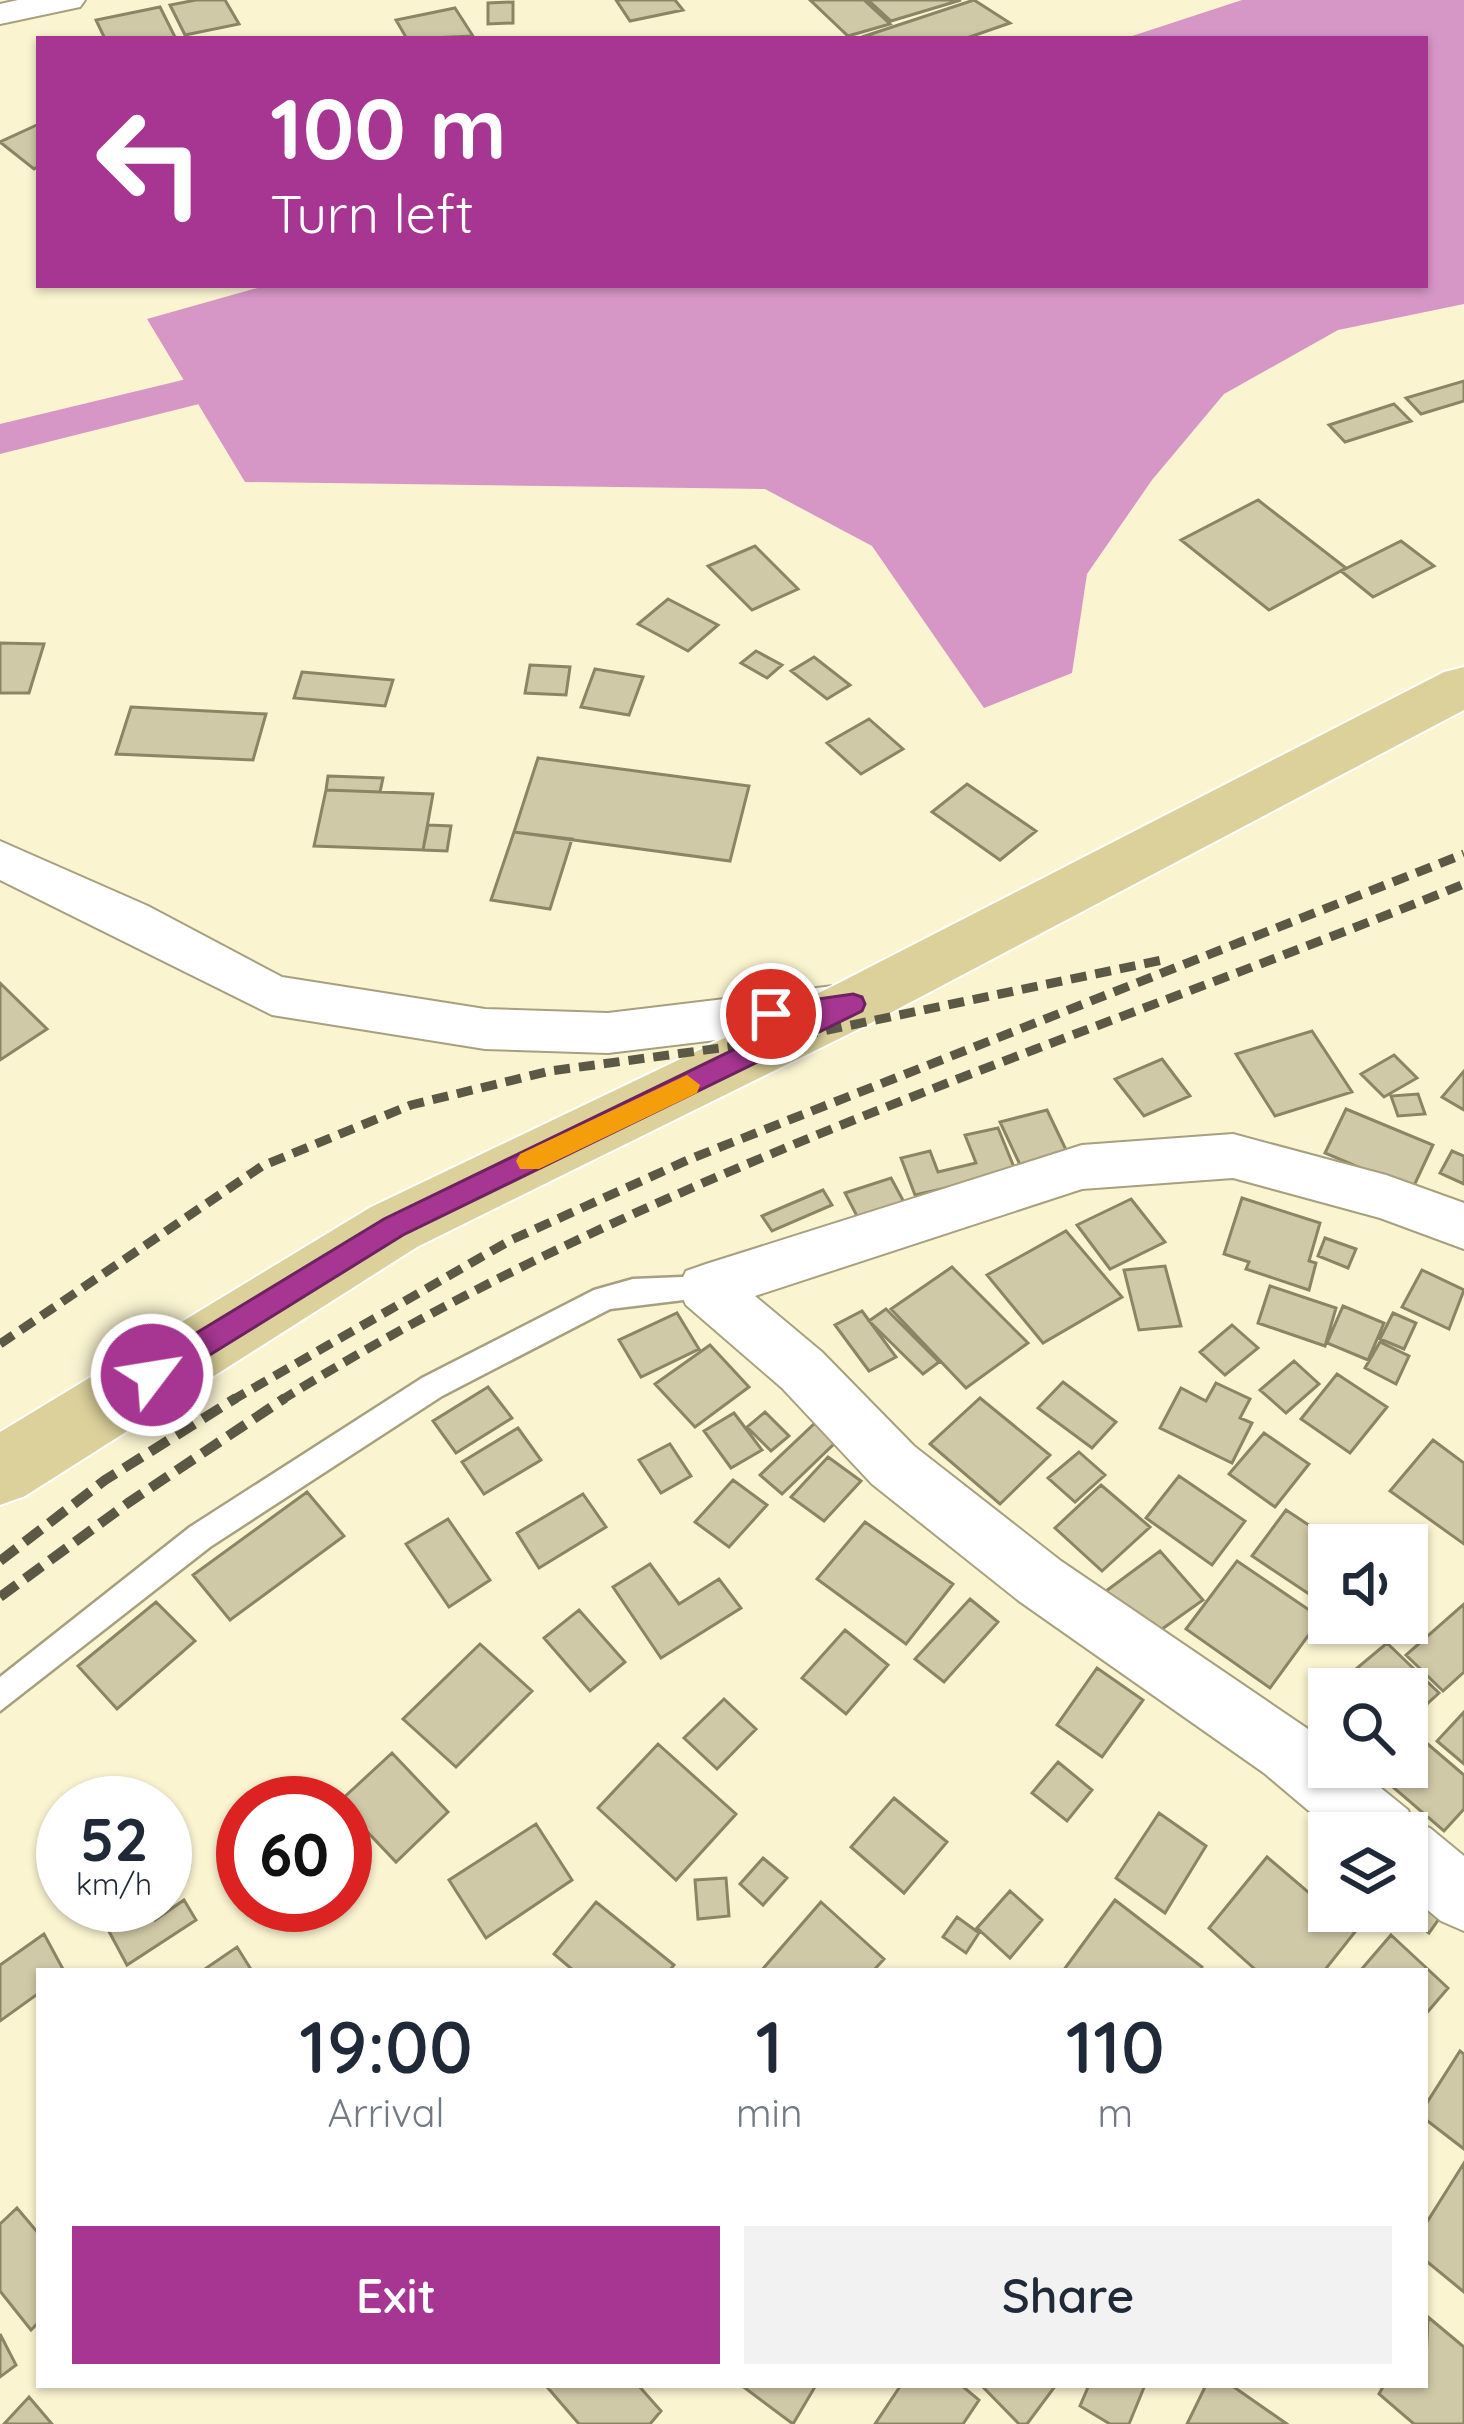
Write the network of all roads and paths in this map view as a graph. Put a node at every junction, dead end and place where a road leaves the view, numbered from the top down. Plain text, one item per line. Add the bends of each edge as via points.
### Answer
1 (68, 0) edge
2 (0, 14) edge
3 (1464, 686) edge
4 (0, 859) edge
5 (853, 1004) junction
6 (1464, 1226) edge
7 (706, 1288) junction
8 (0, 1473) edge
9 (0, 1696) edge
10 (1360, 1812) edge
11 (1428, 1868) edge
12 (1464, 1898) edge

1 - 2 street
3 - 5 main road
4 - 5 street via 272,995 484,1028 608,1034
5 - 8 main road via 394,1227
6 - 7 street via 1233,1156 1082,1167
7 - 9 lane via 604,1298 432,1388 200,1537
7 - 10 street via 911,1479
11 - 12 street

